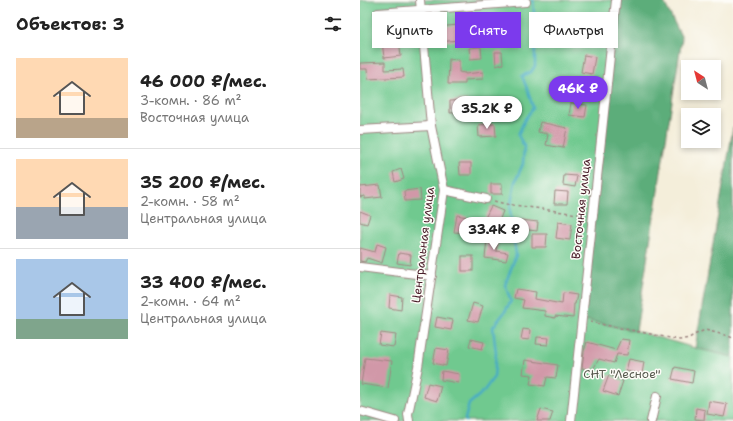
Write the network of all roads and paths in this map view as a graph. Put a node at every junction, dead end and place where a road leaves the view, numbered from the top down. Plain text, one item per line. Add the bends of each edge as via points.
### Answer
1 (420, 0) edge
2 (616, 0) edge
3 (526, 2) dead end
4 (421, 10) junction
5 (392, 12) edge
6 (431, 126) junction
7 (360, 130) edge
8 (444, 190) junction
9 (486, 199) joint
10 (593, 216) junction
11 (360, 267) edge
12 (432, 276) junction
13 (582, 320) junction
14 (733, 338) edge
15 (657, 396) dead end
16 (360, 410) edge
17 (395, 421) edge
18 (410, 421) edge
19 (571, 421) edge
20 (651, 421) edge

1 - 4 street, Центральная улица
2 - 10 street, Восточная улица
3 - 4 street
4 - 5 street
4 - 6 street, Центральная улица
6 - 7 street
6 - 8 street, Центральная улица
8 - 9 street
8 - 12 street, Центральная улица
9 - 10 path via 517,206
10 - 13 street, Восточная улица
11 - 12 street
12 - 18 street, Центральная улица via 408,414
13 - 14 path via 680,340 705,330
13 - 19 street, Восточная улица
15 - 20 street
16 - 17 street

